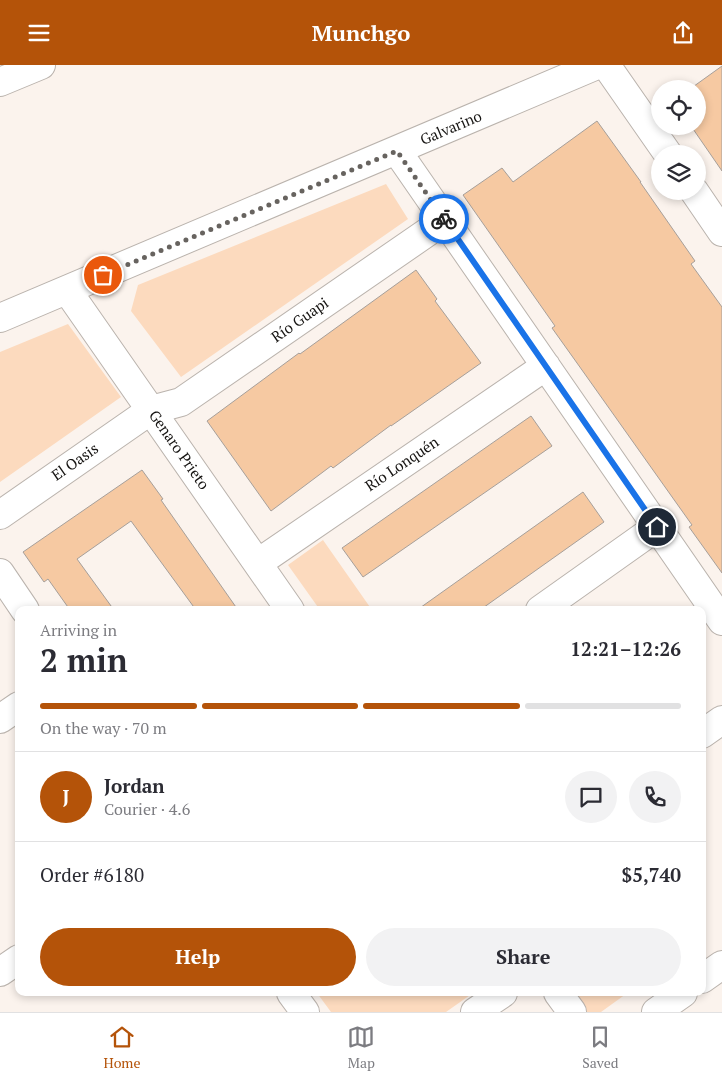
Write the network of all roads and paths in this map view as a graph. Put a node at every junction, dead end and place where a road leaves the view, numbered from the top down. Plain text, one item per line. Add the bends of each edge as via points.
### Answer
1 (40, 65) edge
2 (597, 65) edge
3 (606, 65) edge
4 (0, 82) edge
5 (662, 145) edge
6 (397, 151) junction
7 (700, 200) edge
8 (445, 221) junction
9 (722, 232) edge
10 (66, 290) junction
11 (0, 319) edge
12 (546, 366) junction
13 (150, 410) junction
14 (0, 515) edge
15 (657, 527) junction
16 (258, 563) junction
17 (0, 573) edge
18 (22, 606) edge
19 (287, 606) edge
20 (546, 606) edge
21 (722, 621) edge
22 (15, 709) edge
23 (0, 719) edge
24 (722, 721) edge
25 (706, 731) edge
26 (15, 962) edge
27 (722, 965) edge
28 (0, 972) edge
29 (706, 976) edge
30 (499, 996) edge
31 (560, 996) edge
32 (679, 996) edge
33 (475, 1012) edge
34 (572, 1012) edge
35 (656, 1012) edge

1 - 4 street
2 - 6 street, Galvarino
3 - 5 street
6 - 8 street
6 - 10 street, Galvarino
7 - 9 street
8 - 12 street
8 - 13 street, Río Guapi via 181,403
10 - 11 street, Galvarino
10 - 13 street, Genaro Prieto
12 - 15 street
12 - 16 street, Río Lonquén
13 - 14 street, El Oasis
13 - 16 street, Genaro Prieto
15 - 20 street
15 - 21 street
16 - 19 street, Genaro Prieto
17 - 18 street
22 - 23 street
24 - 25 street
26 - 28 street
27 - 29 street
30 - 33 street
31 - 34 street
32 - 35 street

